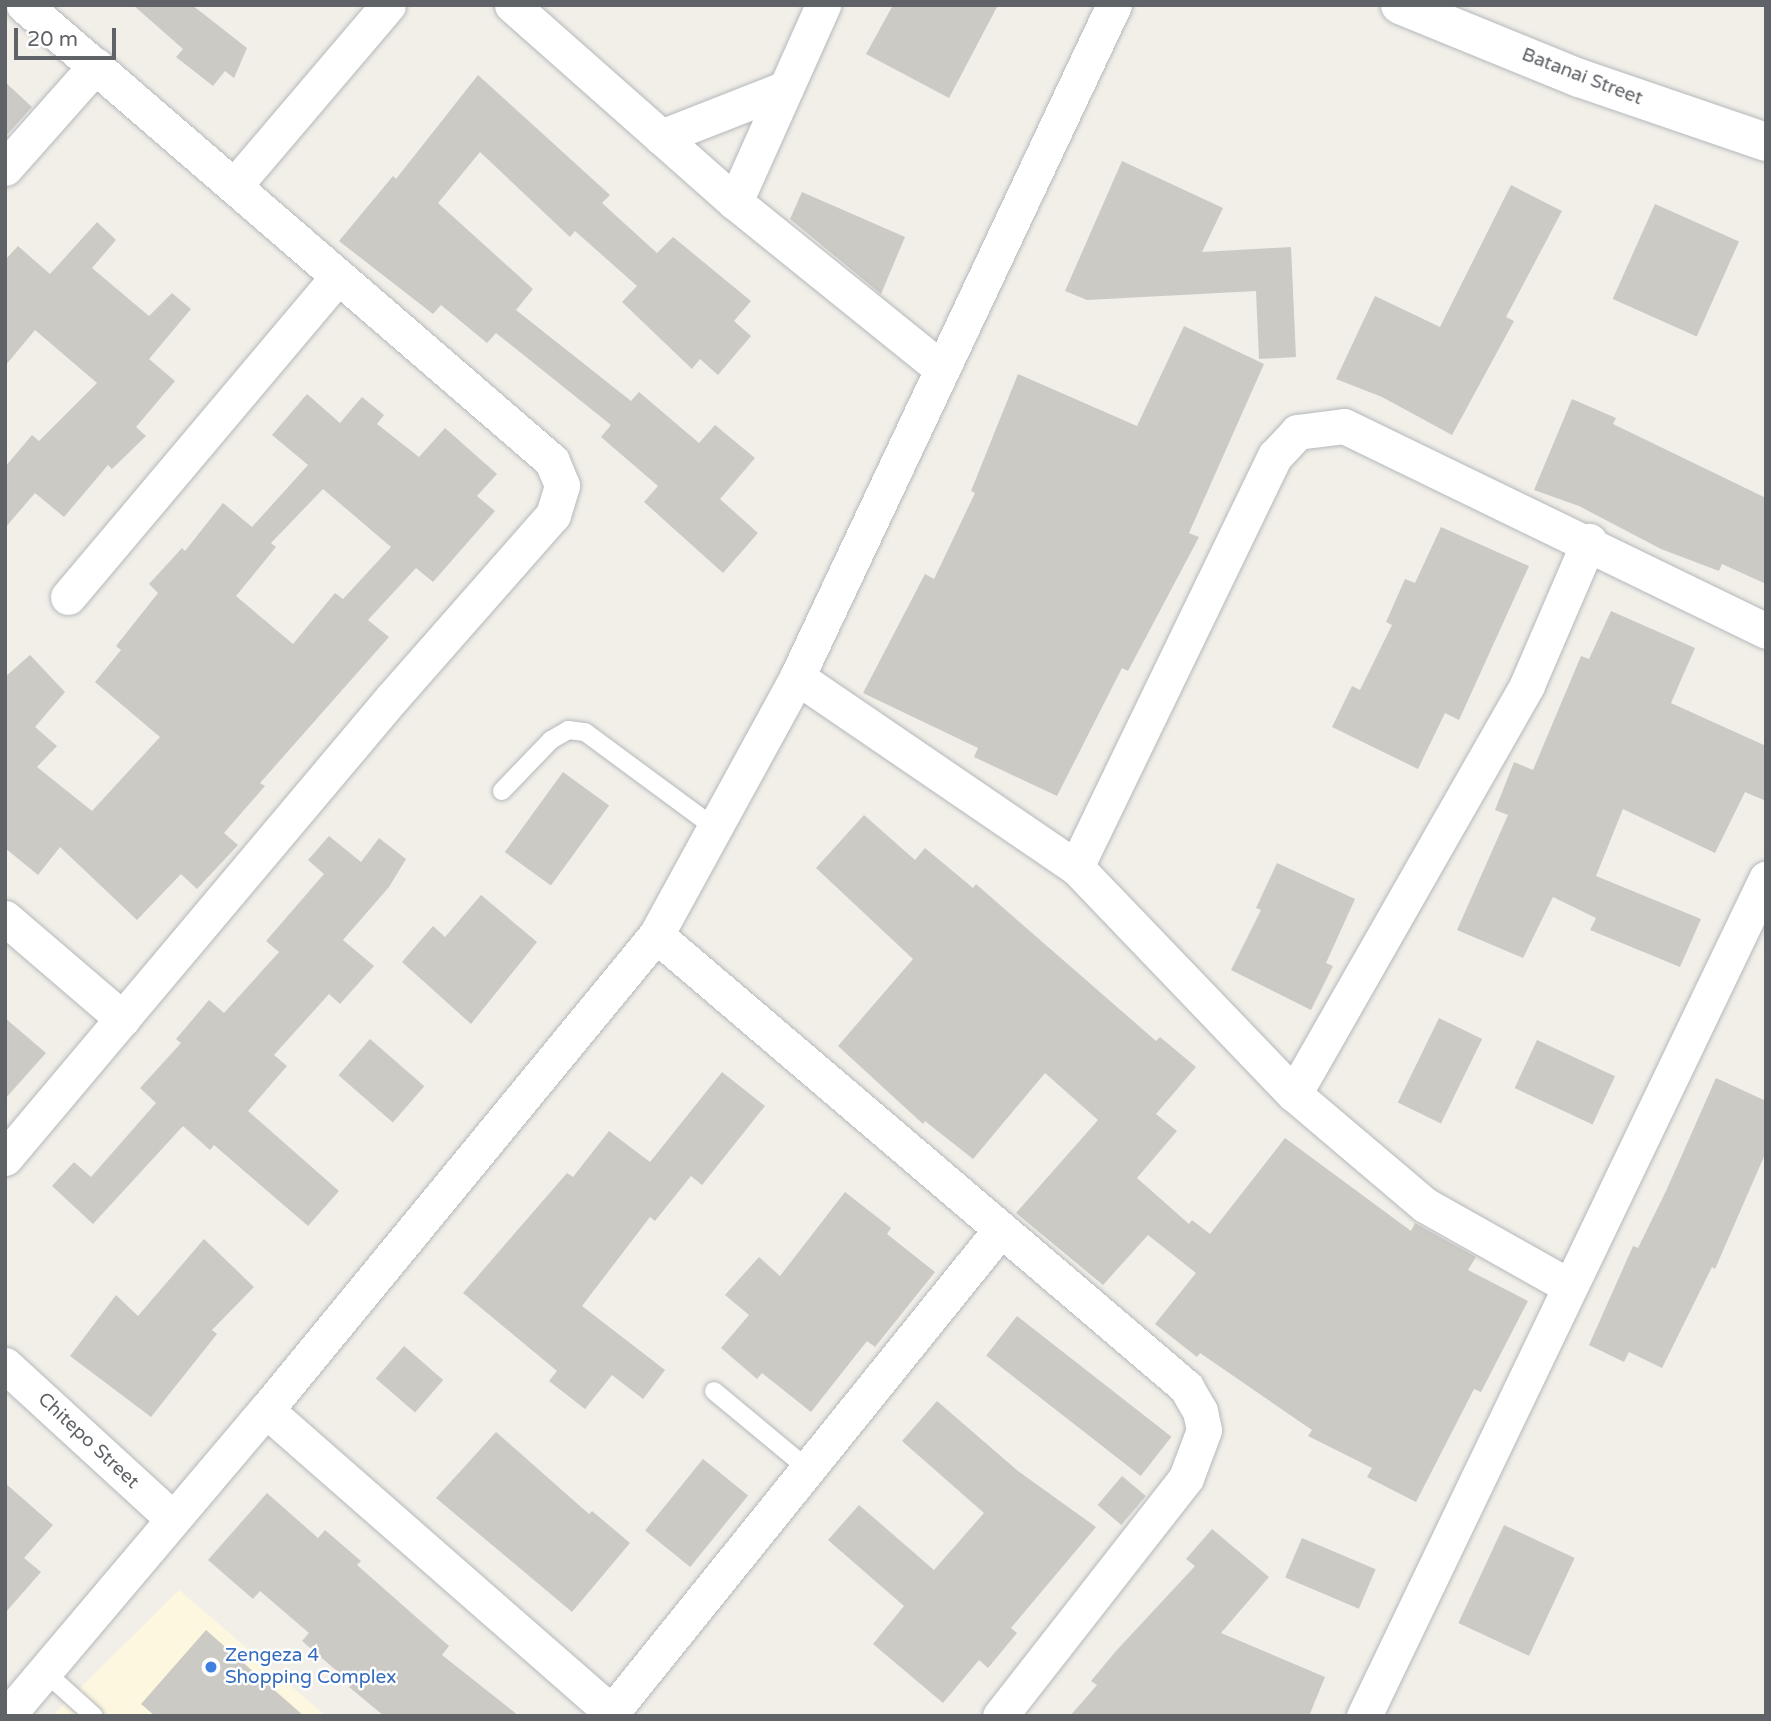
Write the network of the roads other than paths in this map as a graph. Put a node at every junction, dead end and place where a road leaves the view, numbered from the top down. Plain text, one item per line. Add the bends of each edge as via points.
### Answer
1 (24, 5) edge
2 (388, 5) edge
3 (512, 5) edge
4 (823, 5) edge
5 (1114, 5) edge
6 (1400, 5) edge
7 (96, 65) junction
8 (786, 88) junction
9 (662, 137) junction
10 (1766, 142) edge
11 (5, 168) edge
12 (235, 185) junction
13 (735, 202) junction
14 (337, 279) junction
15 (943, 369) junction
16 (1590, 541) junction
17 (68, 597) dead end
18 (1766, 631) edge
19 (797, 677) junction
20 (502, 791) dead end
21 (715, 828) junction
22 (1076, 867) junction
23 (1766, 879) edge
24 (5, 918) edge
25 (656, 934) junction
26 (123, 1019) junction
27 (1294, 1094) junction
28 (5, 1158) edge
29 (1001, 1229) junction
30 (1569, 1286) junction
31 (5, 1365) edge
32 (714, 1391) dead end
33 (266, 1410) junction
34 (808, 1469) junction
35 (172, 1518) junction
36 (44, 1671) junction
37 (614, 1714) edge
38 (7, 1716) edge
39 (94, 1716) edge
40 (1000, 1716) edge
41 (1364, 1716) edge

1 - 7 street
2 - 12 street
3 - 9 street
4 - 8 street
5 - 15 street
6 - 10 street, Batanai Street via 1579,78
7 - 11 street
7 - 12 street
8 - 9 street
8 - 13 street
9 - 13 street
12 - 14 street
13 - 15 street
14 - 17 street
14 - 26 street via 552,461 562,485 558,506
15 - 19 street
16 - 18 street
16 - 22 street via 1344,426 1297,432 1275,456
16 - 27 street via 1527,685
19 - 21 street
19 - 22 street
20 - 21 lane via 551,740 568,730 585,732
21 - 25 street
22 - 27 street
23 - 30 street
24 - 26 street
25 - 29 street
25 - 33 street
26 - 28 street
27 - 30 street via 1425,1205
29 - 34 street
29 - 40 street via 1186,1387 1204,1430 1186,1478
30 - 41 street
31 - 35 street, Chitepo Street
32 - 34 lane
33 - 35 street
33 - 37 street
34 - 37 street
35 - 36 street
36 - 38 street
36 - 39 lane

